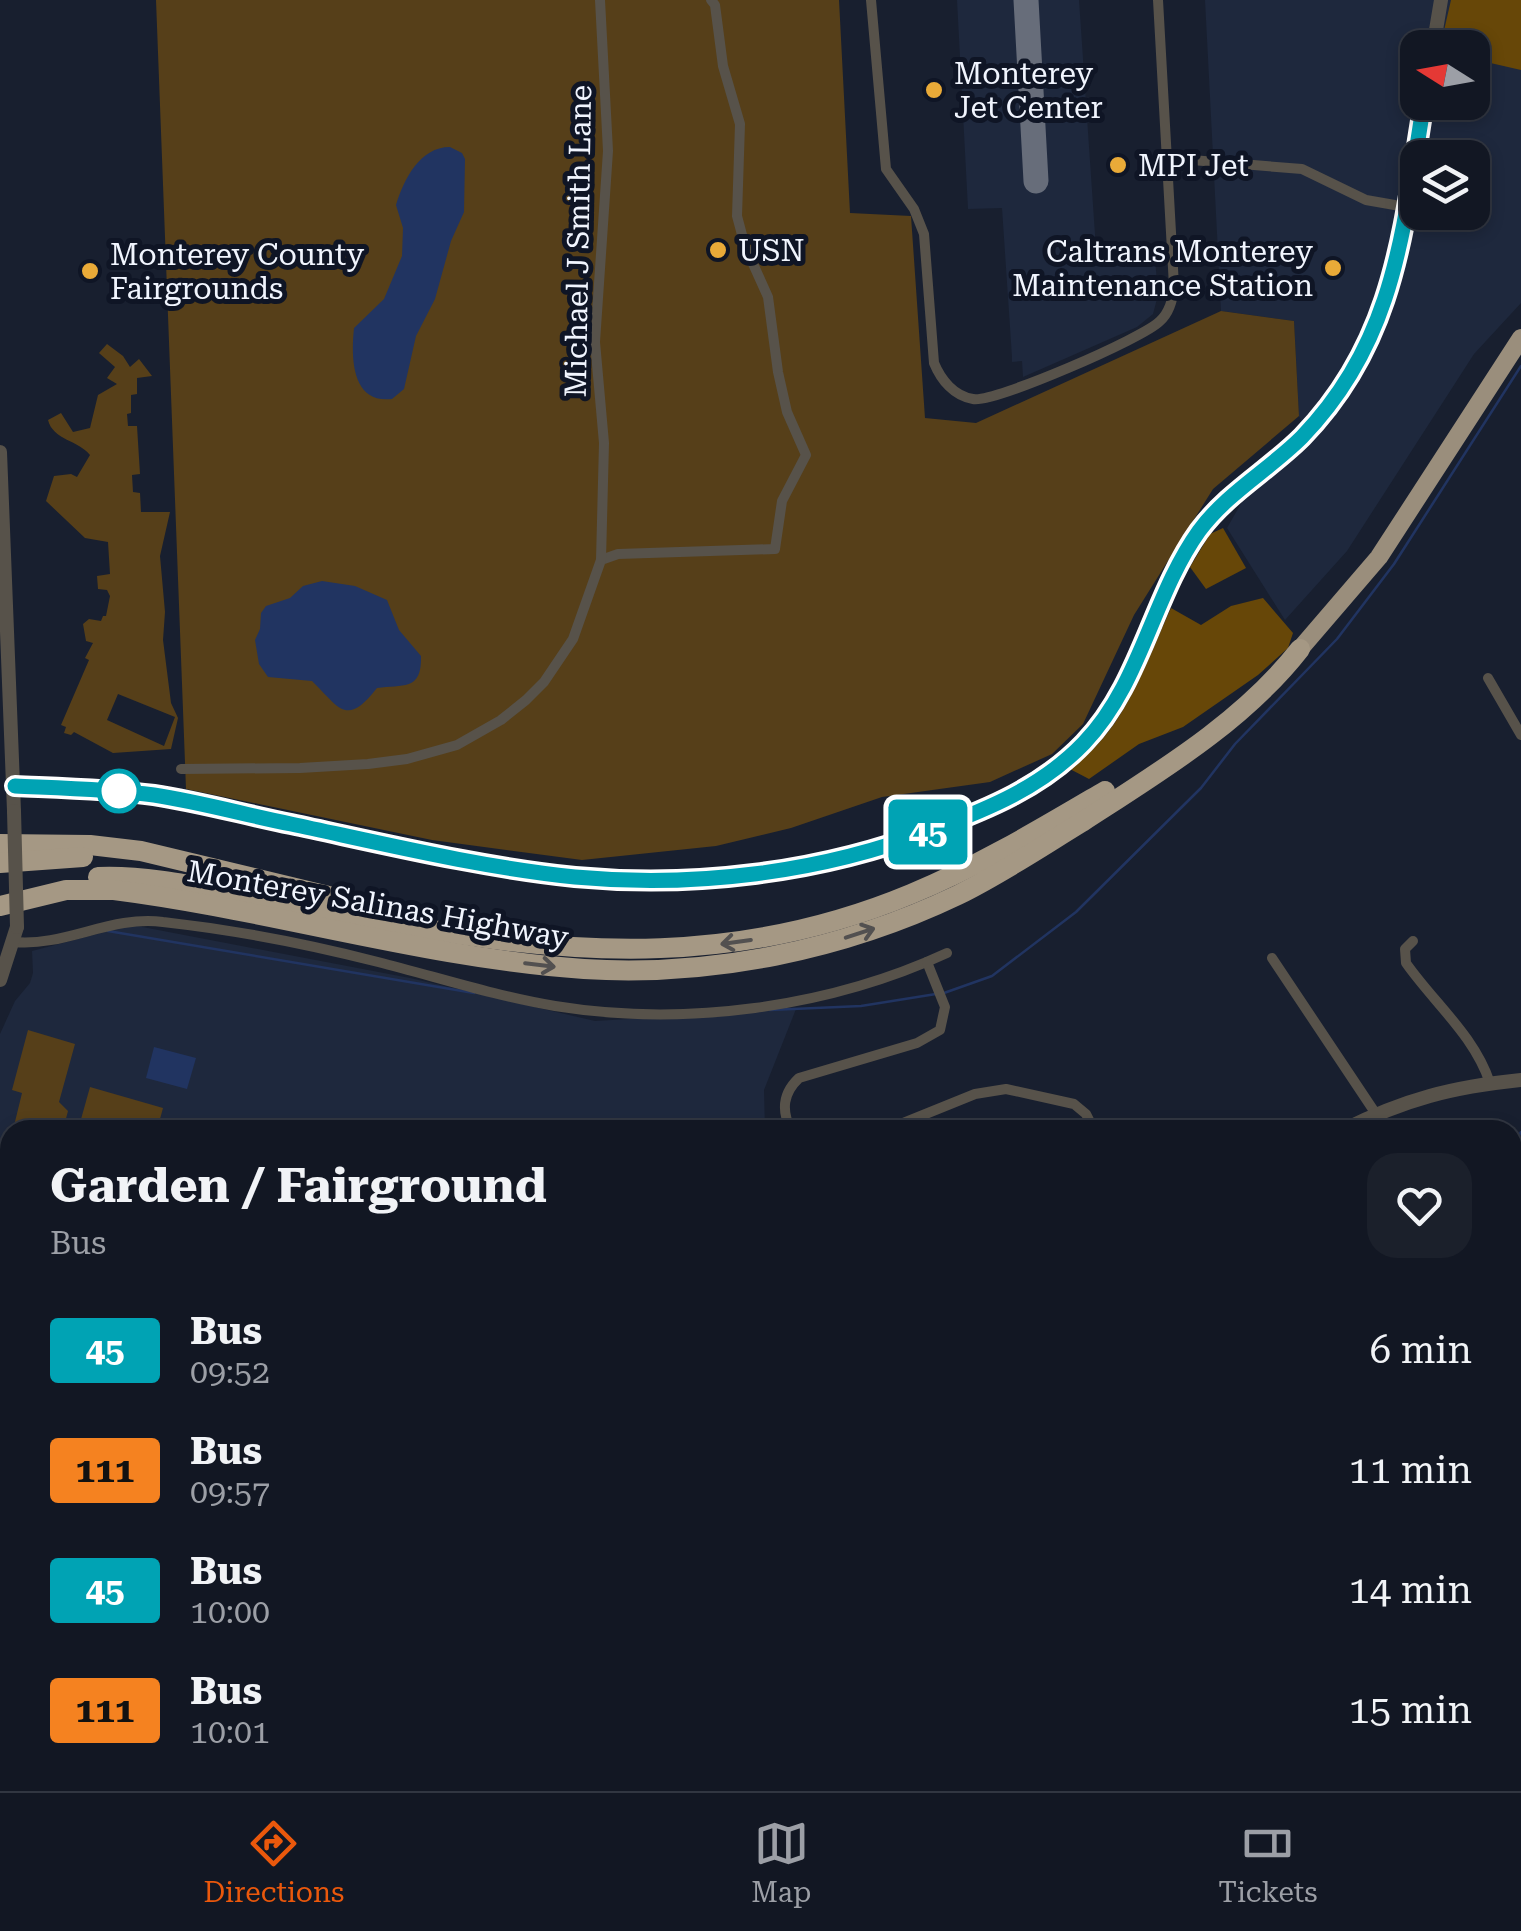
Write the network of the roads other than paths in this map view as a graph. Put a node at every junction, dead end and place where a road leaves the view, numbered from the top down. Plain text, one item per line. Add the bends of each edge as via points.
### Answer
1 (600, 0) edge
2 (711, 0) edge
3 (872, 0) edge
4 (1158, 0) edge
5 (1442, 0) edge
6 (1436, 30) edge
7 (1167, 158) junction
8 (1400, 205) edge
9 (1401, 230) edge
10 (1521, 338) edge
11 (0, 452) edge
12 (601, 560) junction
13 (1300, 650) junction
14 (1488, 678) dead end
15 (1521, 735) edge
16 (181, 769) dead end
17 (15, 786) junction
18 (0, 844) edge
19 (0, 863) edge
20 (229, 872) junction
21 (134, 893) junction
22 (0, 896) edge
23 (0, 906) edge
24 (10, 930) edge
25 (1413, 941) dead end
26 (523, 943) junction
27 (947, 953) dead end
28 (1272, 958) dead end
29 (926, 962) junction
30 (0, 980) edge
31 (1521, 1080) edge
32 (1490, 1083) junction
33 (1376, 1114) junction
34 (788, 1120) edge
35 (911, 1120) edge
36 (1089, 1120) edge
37 (1364, 1120) edge

1 - 12 street, Michael J Smith Lane via 608,123 596,342 604,443
2 - 12 street via 740,124 738,216 768,297 778,372 806,455 782,500 775,549
3 - 7 street via 886,169 924,234 934,363 944,382 964,396 1011,392 1162,320 1174,286
4 - 7 street
5 - 6 street
7 - 8 street via 1302,169 1366,200
9 - 17 street via 1387,298 1342,388 1300,439 1223,503 1199,532 1124,688 1096,731 1032,786 979,812 819,862 722,877 616,880 477,863 159,796
10 - 13 highway, Monterey Salinas Highway via 1378,558
11 - 17 street
12 - 16 street, Michael J Smith Lane via 573,638 544,682 501,720 456,745 368,764
21 -> 13 highway, Monterey Salinas Highway via 564,967 676,968 786,953 913,914 1024,858 1213,732
13 -> 26 highway, Monterey Salinas Highway via 1240,702 1145,768 974,865 892,902 800,930 704,946 604,950
14 - 15 street
17 - 24 street, bridge
18 - 20 highway via 110,847
19 - 20 highway via 120,856
20 - 26 highway
21 - 23 highway via 66,890
21 - 24 highway via 56,897 20,909
22 - 26 highway via 75,879 138,878
24 - 29 street via 46,942 117,923 163,922 350,955 538,1003 638,1014 796,1000
24 - 30 street
25 - 32 street via 1406,962 1464,1034
27 - 29 street
28 - 33 street
29 - 34 street via 945,1007 940,1030 916,1044 799,1078 785,1101
31 - 32 street
32 - 33 street via 1444,1090
33 - 37 street
35 - 36 street via 1006,1089 1074,1104

